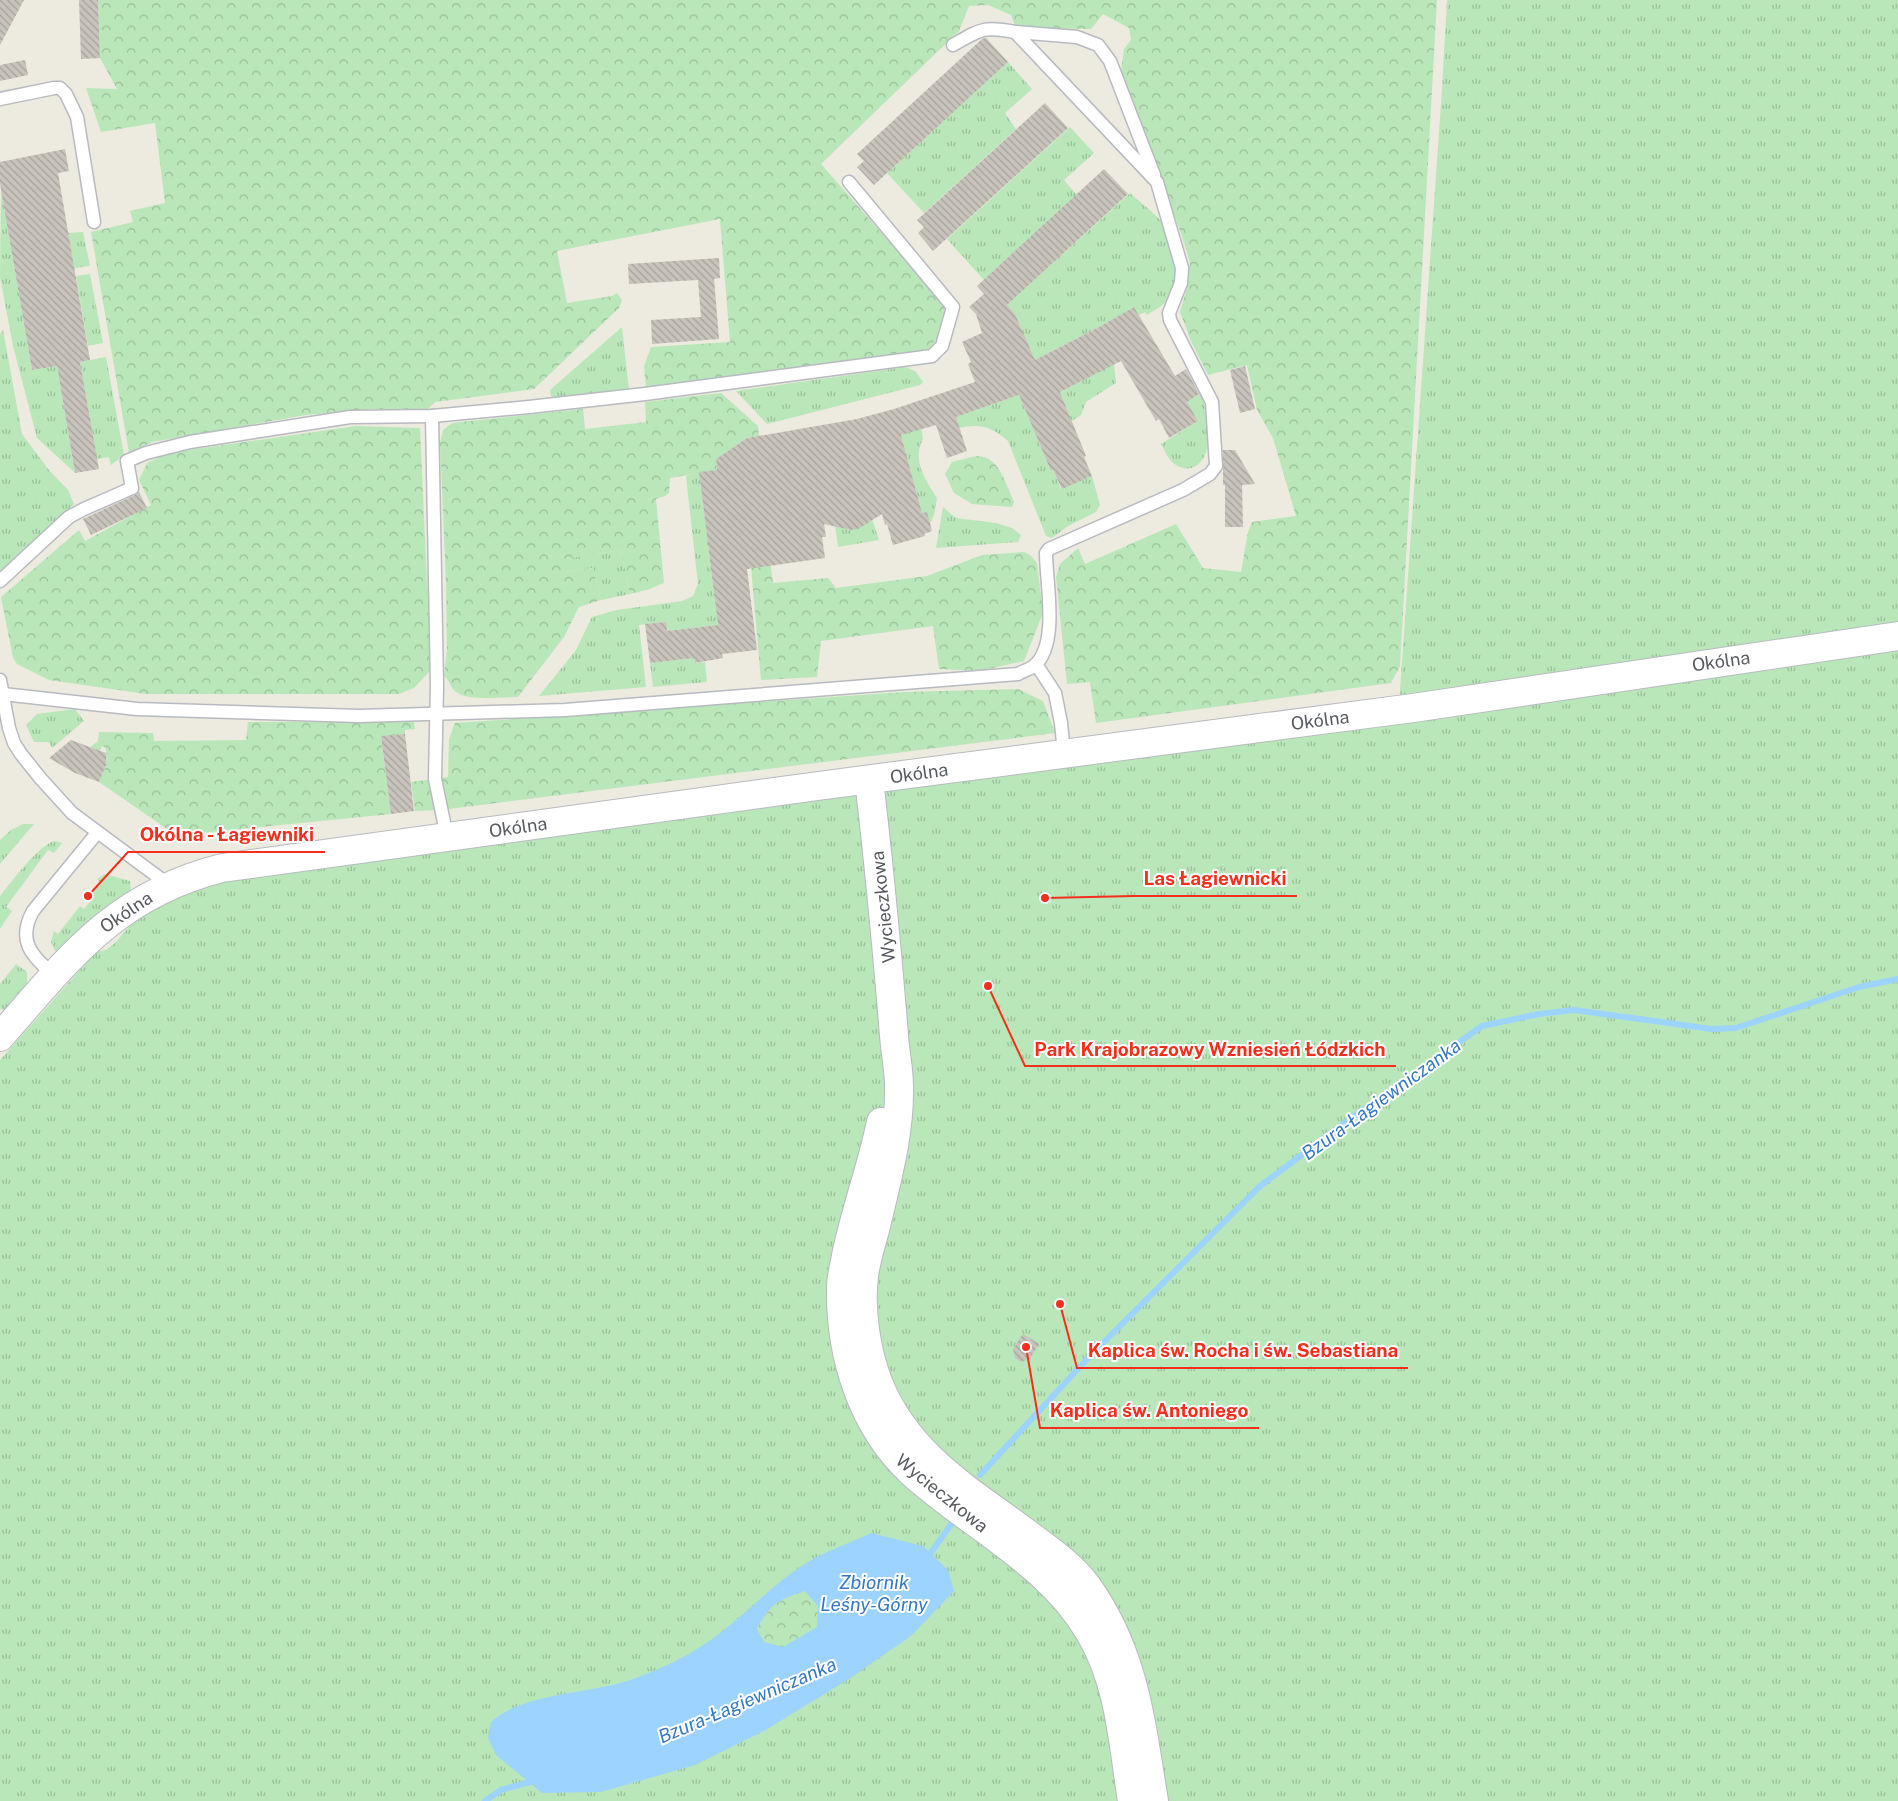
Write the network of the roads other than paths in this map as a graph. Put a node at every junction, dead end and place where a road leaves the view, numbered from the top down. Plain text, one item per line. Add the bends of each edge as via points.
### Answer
1 (1016, 32) junction
2 (953, 45) dead end
3 (0, 99) edge
4 (849, 182) dead end
5 (1157, 182) junction
6 (94, 222) dead end
7 (432, 416) junction
8 (0, 581) edge
9 (1898, 636) edge
10 (1036, 664) junction
11 (0, 680) edge
12 (3, 694) junction
13 (436, 714) junction
14 (1064, 754) junction
15 (869, 780) junction
16 (97, 833) junction
17 (447, 837) junction
18 (169, 885) junction
19 (54, 975) junction
20 (894, 1035) junction
21 (0, 1037) edge
22 (1132, 1801) edge
23 (1154, 1801) edge

1 - 2 lane via 992,28 976,32
1 - 5 lane
1 - 5 lane via 1077,36 1098,45 1110,61
3 - 6 lane via 54,88 60,88 66,94 77,117
4 - 7 lane via 953,307 942,346 932,356 645,394
5 - 10 lane via 1182,268 1181,283 1169,313 1170,320 1212,402 1216,466 1210,474 1183,490 1048,549 1046,573 1050,624 1046,647
7 - 8 lane via 350,417 190,442 146,453 127,461 132,488 69,517
7 - 13 lane
9 - 14 street, Okólna via 1413,708
10 - 13 lane via 1018,674 565,710
10 - 14 lane via 1055,693
11 - 12 lane
12 - 13 lane via 137,709 358,716
12 - 16 lane via 9,728 21,754 72,813
13 - 17 lane via 435,779
14 - 15 street, Okólna
15 - 17 street, Okólna
15 - 20 street, Wycieczkowa
16 - 18 lane
16 - 19 lane via 32,911 25,929 30,950
17 - 18 street, Okólna via 239,865
18 - 19 street, Okólna via 104,925
19 - 21 street, Okólna
20 - 22 street, Wycieczkowa via 880,1131 852,1227 841,1285 842,1321 856,1386 875,1427 910,1471 1029,1563 1069,1603 1090,1632 1106,1662 1116,1699
20 - 23 street, Wycieczkowa via 899,1084 898,1126 864,1276 864,1312 877,1380 891,1410 910,1438 933,1462 1058,1556 1086,1584 1110,1622 1127,1662 1137,1700

